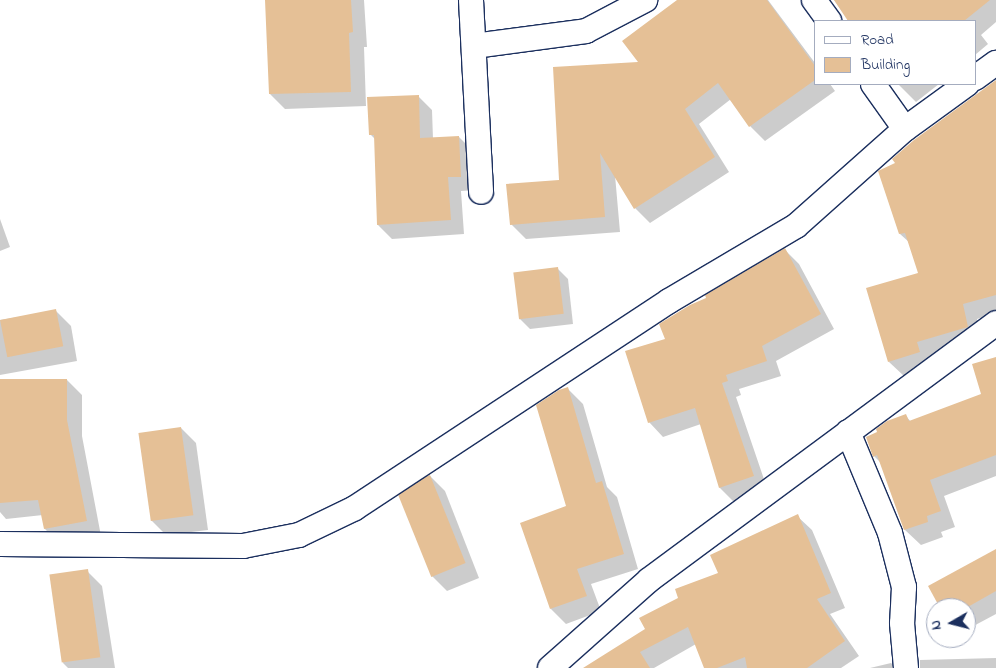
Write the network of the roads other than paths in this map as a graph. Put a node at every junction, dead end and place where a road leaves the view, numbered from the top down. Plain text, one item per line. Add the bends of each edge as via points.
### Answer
1 (471, 0) edge
2 (645, 0) edge
3 (814, 0) edge
4 (828, 20) edge
5 (474, 46) junction
6 (996, 63) edge
7 (976, 77) edge
8 (874, 85) edge
9 (966, 85) edge
10 (905, 129) junction
11 (481, 192) dead end
12 (996, 323) edge
13 (848, 432) junction
14 (0, 544) edge
15 (550, 668) edge
16 (906, 668) edge

1 - 5 street
2 - 5 street via 586,32
3 - 4 street
5 - 11 street
6 - 7 street
8 - 10 street
9 - 10 street
10 - 14 street via 796,226 669,301 355,508 299,535 243,546
12 - 13 street
13 - 15 street via 649,580
13 - 16 street via 890,533 904,587 902,623

